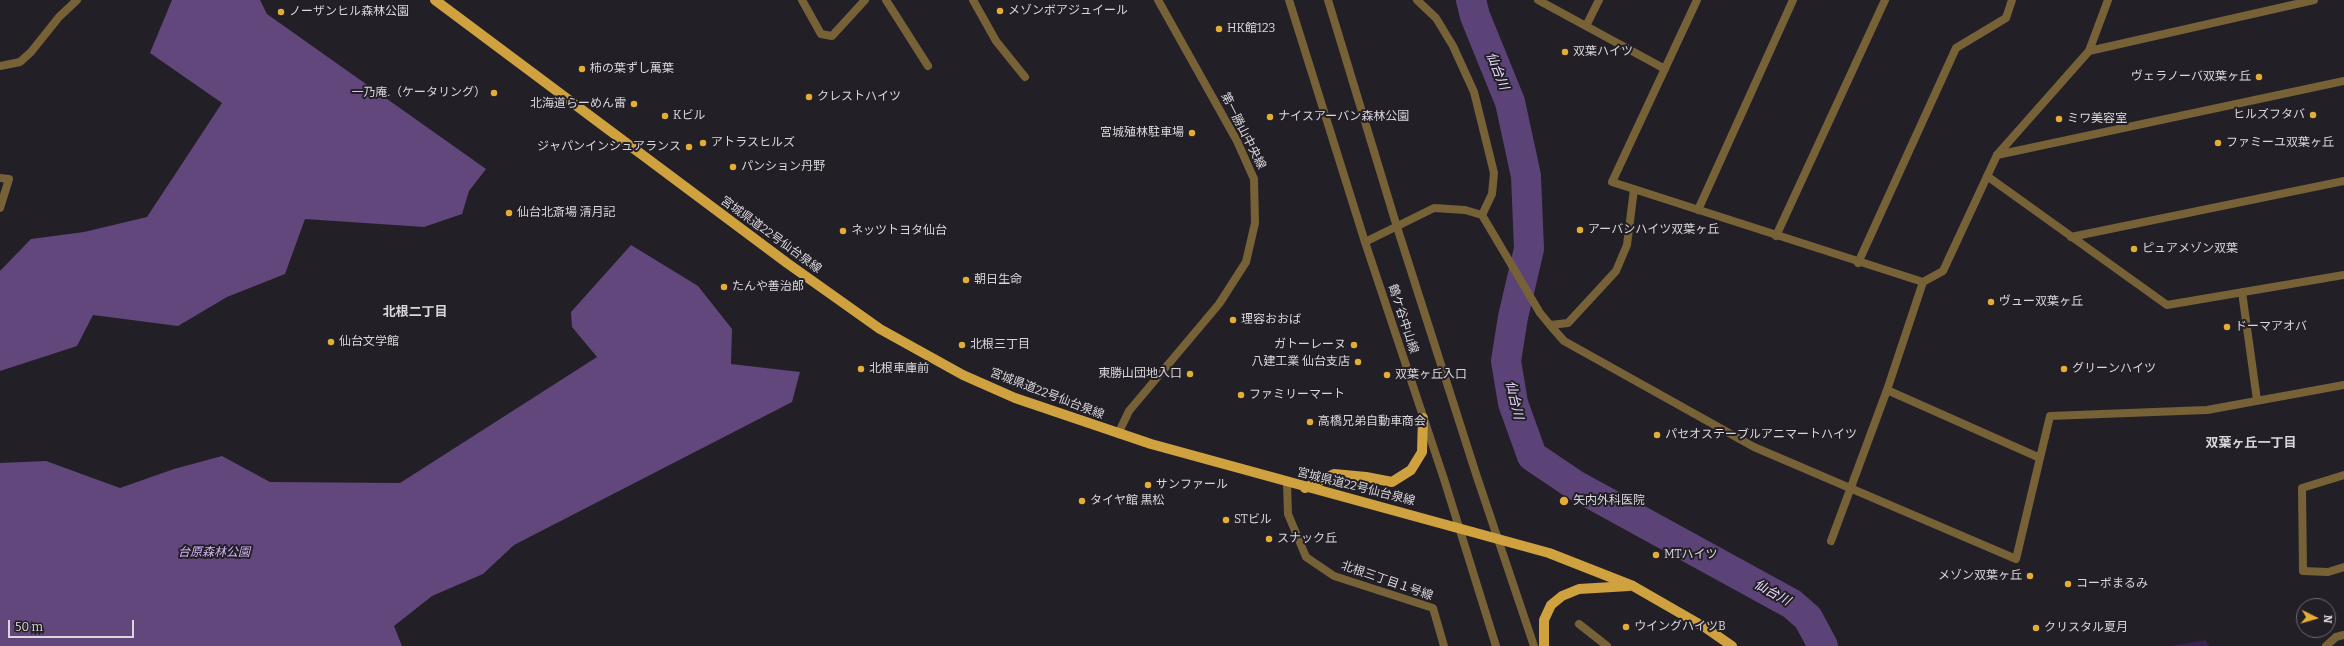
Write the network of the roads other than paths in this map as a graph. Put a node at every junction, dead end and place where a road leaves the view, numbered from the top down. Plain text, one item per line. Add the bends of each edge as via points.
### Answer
1 (77, 0) edge
2 (435, 0) edge
3 (802, 0) edge
4 (865, 0) edge
5 (886, 0) edge
6 (973, 0) edge
7 (1158, 0) edge
8 (1289, 0) edge
9 (1328, 0) edge
10 (1417, 0) edge
11 (1538, 0) edge
12 (1599, 0) edge
13 (1697, 0) edge
14 (1793, 0) edge
15 (1885, 0) edge
16 (2012, 0) edge
17 (2108, 0) edge
18 (2314, 0) edge
19 (1586, 26) junction
20 (2089, 51) junction
21 (0, 66) edge
22 (928, 66) dead end
23 (1665, 69) junction
24 (1025, 77) dead end
25 (2344, 81) edge
26 (1997, 155) junction
27 (1987, 176) junction
28 (0, 178) edge
29 (2344, 181) edge
30 (1634, 189) junction
31 (0, 208) edge
32 (1698, 210) junction
33 (1482, 216) junction
34 (1397, 227) junction
35 (1776, 236) junction
36 (2071, 237) junction
37 (1365, 242) junction
38 (1858, 263) junction
39 (2344, 275) edge
40 (1923, 282) junction
41 (2242, 292) junction
42 (1550, 325) junction
43 (2344, 385) edge
44 (1887, 390) junction
45 (2257, 400) junction
46 (1423, 418) junction
47 (1118, 434) junction
48 (2040, 458) junction
49 (2344, 475) edge
50 (1287, 483) junction
51 (1305, 488) junction
52 (1850, 488) junction
53 (1459, 527) junction
54 (1497, 538) junction
55 (1831, 541) dead end
56 (2344, 567) edge
57 (1633, 586) junction
58 (1579, 624) dead end
59 (2344, 635) edge
60 (1444, 646) edge
61 (1496, 646) edge
62 (1534, 646) edge
63 (1544, 646) edge
64 (1607, 646) edge
65 (1732, 646) edge
66 (2326, 646) edge

1 - 21 street via 20,62
2 - 47 main road, 宮城県道22号仙台泉線 via 667,175 880,329 970,378 1015,398
3 - 4 street via 821,34 832,36
5 - 22 street
6 - 24 street via 996,42
7 - 47 street, 第一勝山中央線 via 1237,141 1254,179 1255,223 1246,262 1219,304 1129,411
8 - 37 street, 鶴ケ谷中山線
9 - 34 street
10 - 33 street via 1436,18 1453,46 1474,92 1494,173 1492,194
11 - 19 street
12 - 19 street
13 - 23 street
14 - 32 street
15 - 35 street
16 - 38 street via 2006,18 1956,48
17 - 20 street
18 - 20 street
19 - 23 street
20 - 26 street
23 - 30 street via 1612,182
25 - 26 street
26 - 27 street
27 - 36 street
27 - 40 street via 1943,271
28 - 31 street via 8,179
29 - 36 street
30 - 32 street
30 - 42 street via 1627,245 1616,271 1568,323
32 - 35 street
33 - 34 street via 1465,210 1434,208
33 - 42 street via 1540,313
34 - 37 street
34 - 54 street
35 - 38 street
36 - 41 street via 2167,305
37 - 46 street, 鶴ケ谷中山線
38 - 40 street
39 - 41 street
40 - 44 street
41 - 45 street
42 - 52 street via 1564,341 1754,447
43 - 45 street
44 - 48 street
44 - 52 street
45 - 48 street via 2207,410 2050,416
46 - 51 main road via 1422,452 1411,470 1392,482 1334,474
46 - 53 street, 鶴ケ谷中山線
47 - 50 main road, 宮城県道22号仙台泉線
48 - 52 street via 2016,559
49 - 56 street via 2302,488 2303,571 2328,572
50 - 51 main road, 宮城県道22号仙台泉線
50 - 60 street, 北根三丁目１号線 via 1288,514 1306,558 1334,576 1433,608
51 - 53 main road, 宮城県道22号仙台泉線
52 - 55 street
53 - 54 main road, 宮城県道22号仙台泉線
53 - 61 street, 鶴ケ谷中山線
54 - 57 main road, 宮城県道22号仙台泉線 via 1550,553
54 - 62 street
57 - 63 main road via 1579,589 1562,596 1551,605 1544,620
57 - 65 main road, 宮城県道22号仙台泉線
58 - 64 street
59 - 66 street via 2336,637

